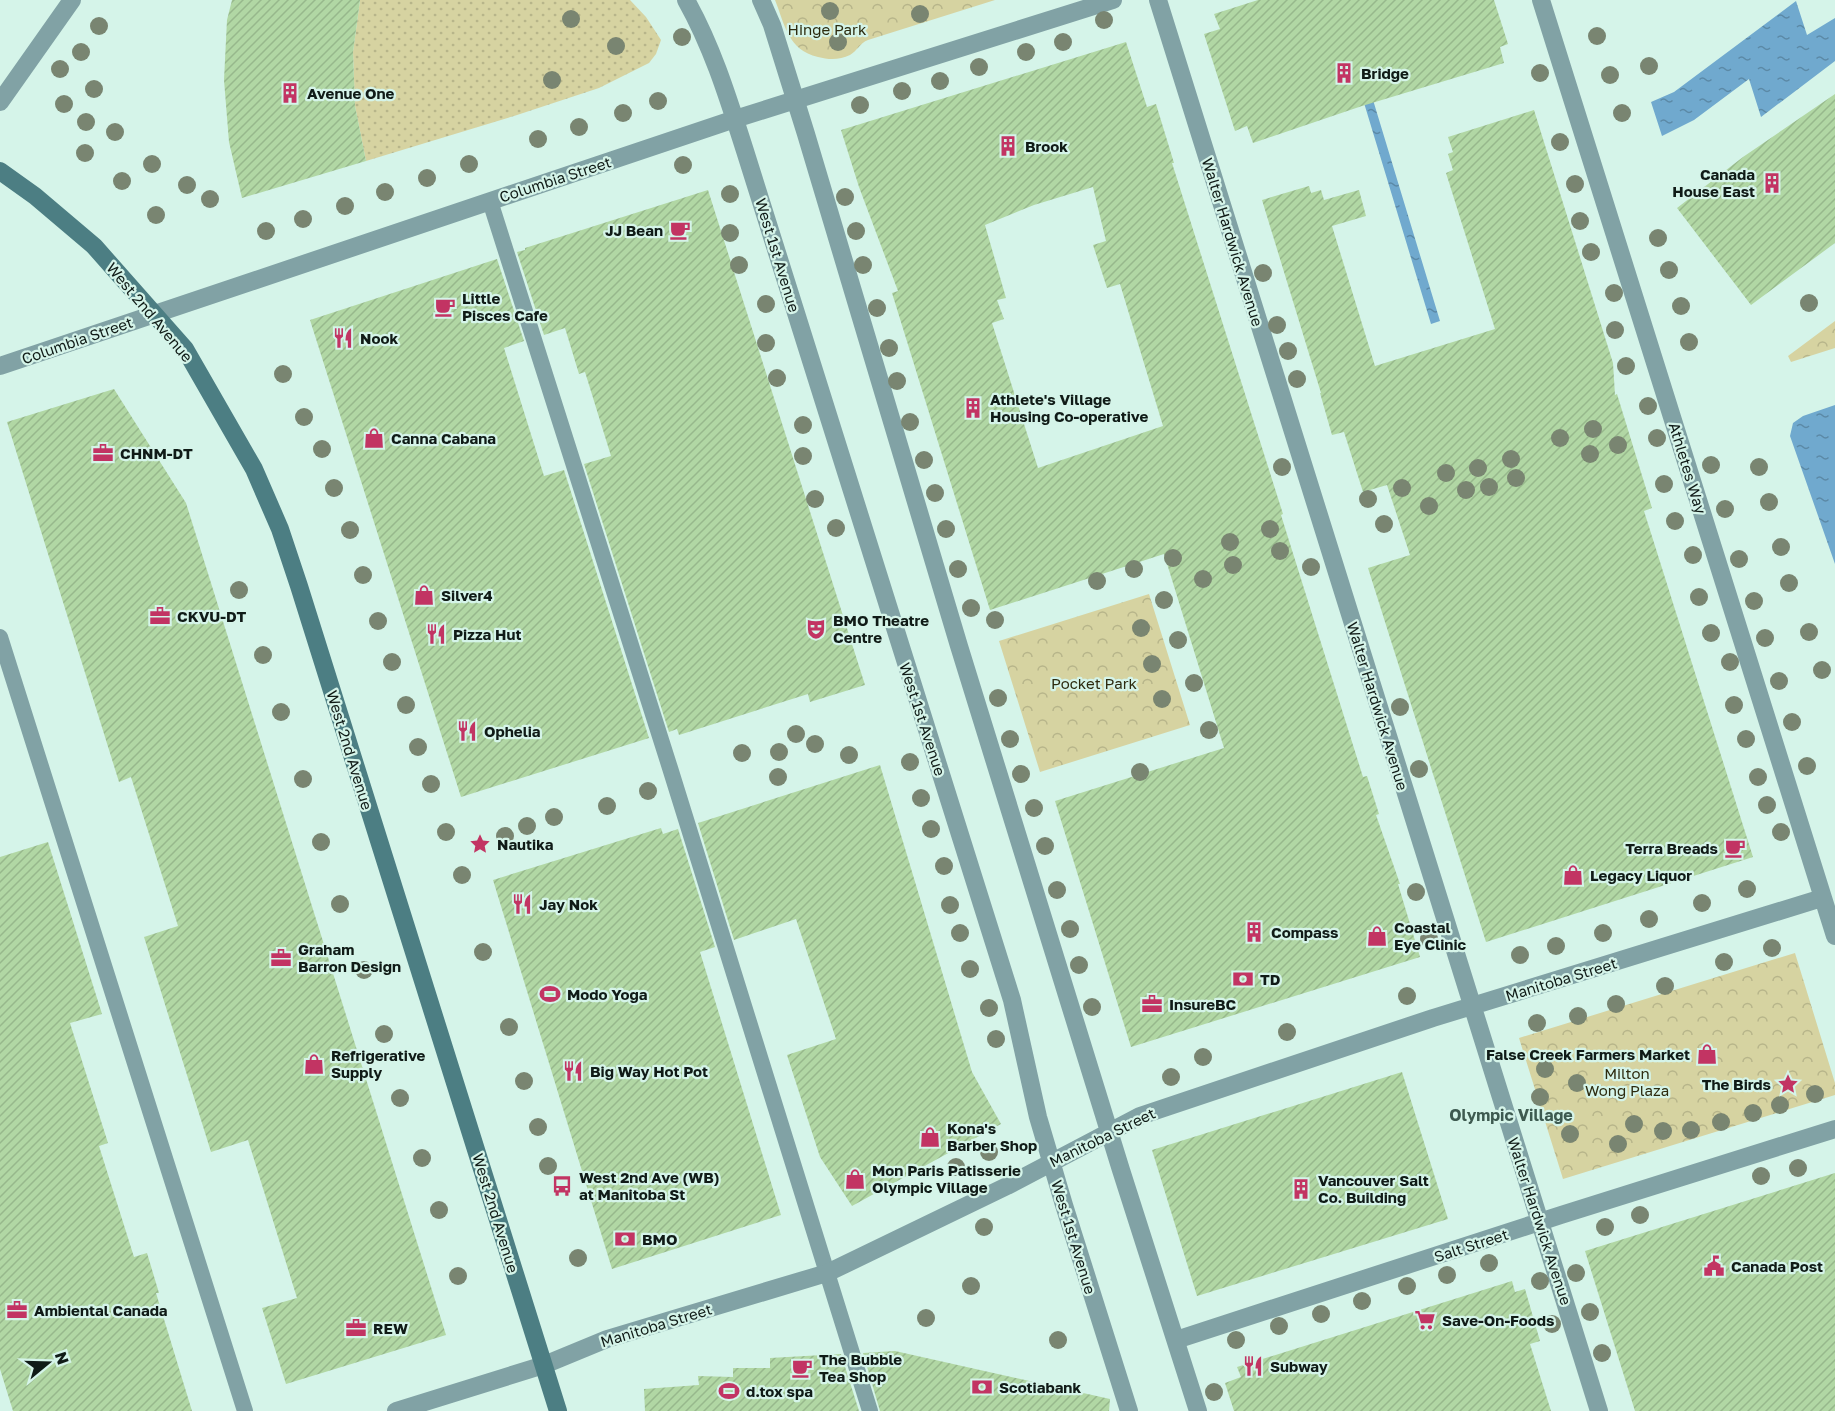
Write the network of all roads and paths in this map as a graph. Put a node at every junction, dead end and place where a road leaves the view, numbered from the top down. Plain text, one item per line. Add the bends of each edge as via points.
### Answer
1 (72, 0) edge
2 (686, 0) edge
3 (761, 0) edge
4 (1113, 0) edge
5 (1158, 0) edge
6 (1541, 0) edge
7 (795, 100) junction
8 (0, 102) edge
9 (735, 119) junction
10 (0, 171) edge
11 (490, 201) junction
12 (154, 313) junction
13 (0, 366) edge
14 (0, 637) edge
15 (1822, 898) junction
16 (1835, 936) edge
17 (1472, 1006) junction
18 (1835, 1129) edge
19 (1110, 1132) junction
20 (1051, 1162) junction
21 (1540, 1222) junction
22 (827, 1273) junction
23 (1176, 1340) junction
24 (544, 1365) junction
25 (245, 1411) edge
26 (396, 1411) edge
27 (558, 1411) edge
28 (870, 1411) edge
29 (1129, 1411) edge
30 (1198, 1411) edge
31 (1599, 1411) edge

1 - 8 street
2 - 9 street, West 1st Avenue via 720,74
3 - 7 street
4 - 7 street, Columbia Street
5 - 17 street, Walter Hardwick Avenue
6 - 15 street, Athletes Way
7 - 9 street, Columbia Street
7 - 19 street
9 - 11 street, Columbia Street
9 - 20 street, West 1st Avenue via 1012,1000
10 - 12 main road, West 2nd Avenue via 94,246
11 - 12 street, Columbia Street
11 - 22 lane
12 - 13 street, Columbia Street
12 - 24 main road, West 2nd Avenue via 185,349 218,403 254,469 280,529
14 - 25 lane
15 - 16 street, Athletes Way
15 - 17 street, Manitoba Street
17 - 19 street, Manitoba Street via 1140,1116
17 - 21 street, Walter Hardwick Avenue
18 - 21 street, Salt Street
19 - 20 street, Manitoba Street
19 - 23 street
20 - 22 street, Manitoba Street
20 - 29 street, West 1st Avenue
21 - 23 street, Salt Street
21 - 31 street, Walter Hardwick Avenue
22 - 24 street, Manitoba Street via 607,1339
22 - 28 lane
23 - 30 street
24 - 26 street, Manitoba Street
24 - 27 main road, West 2nd Avenue

